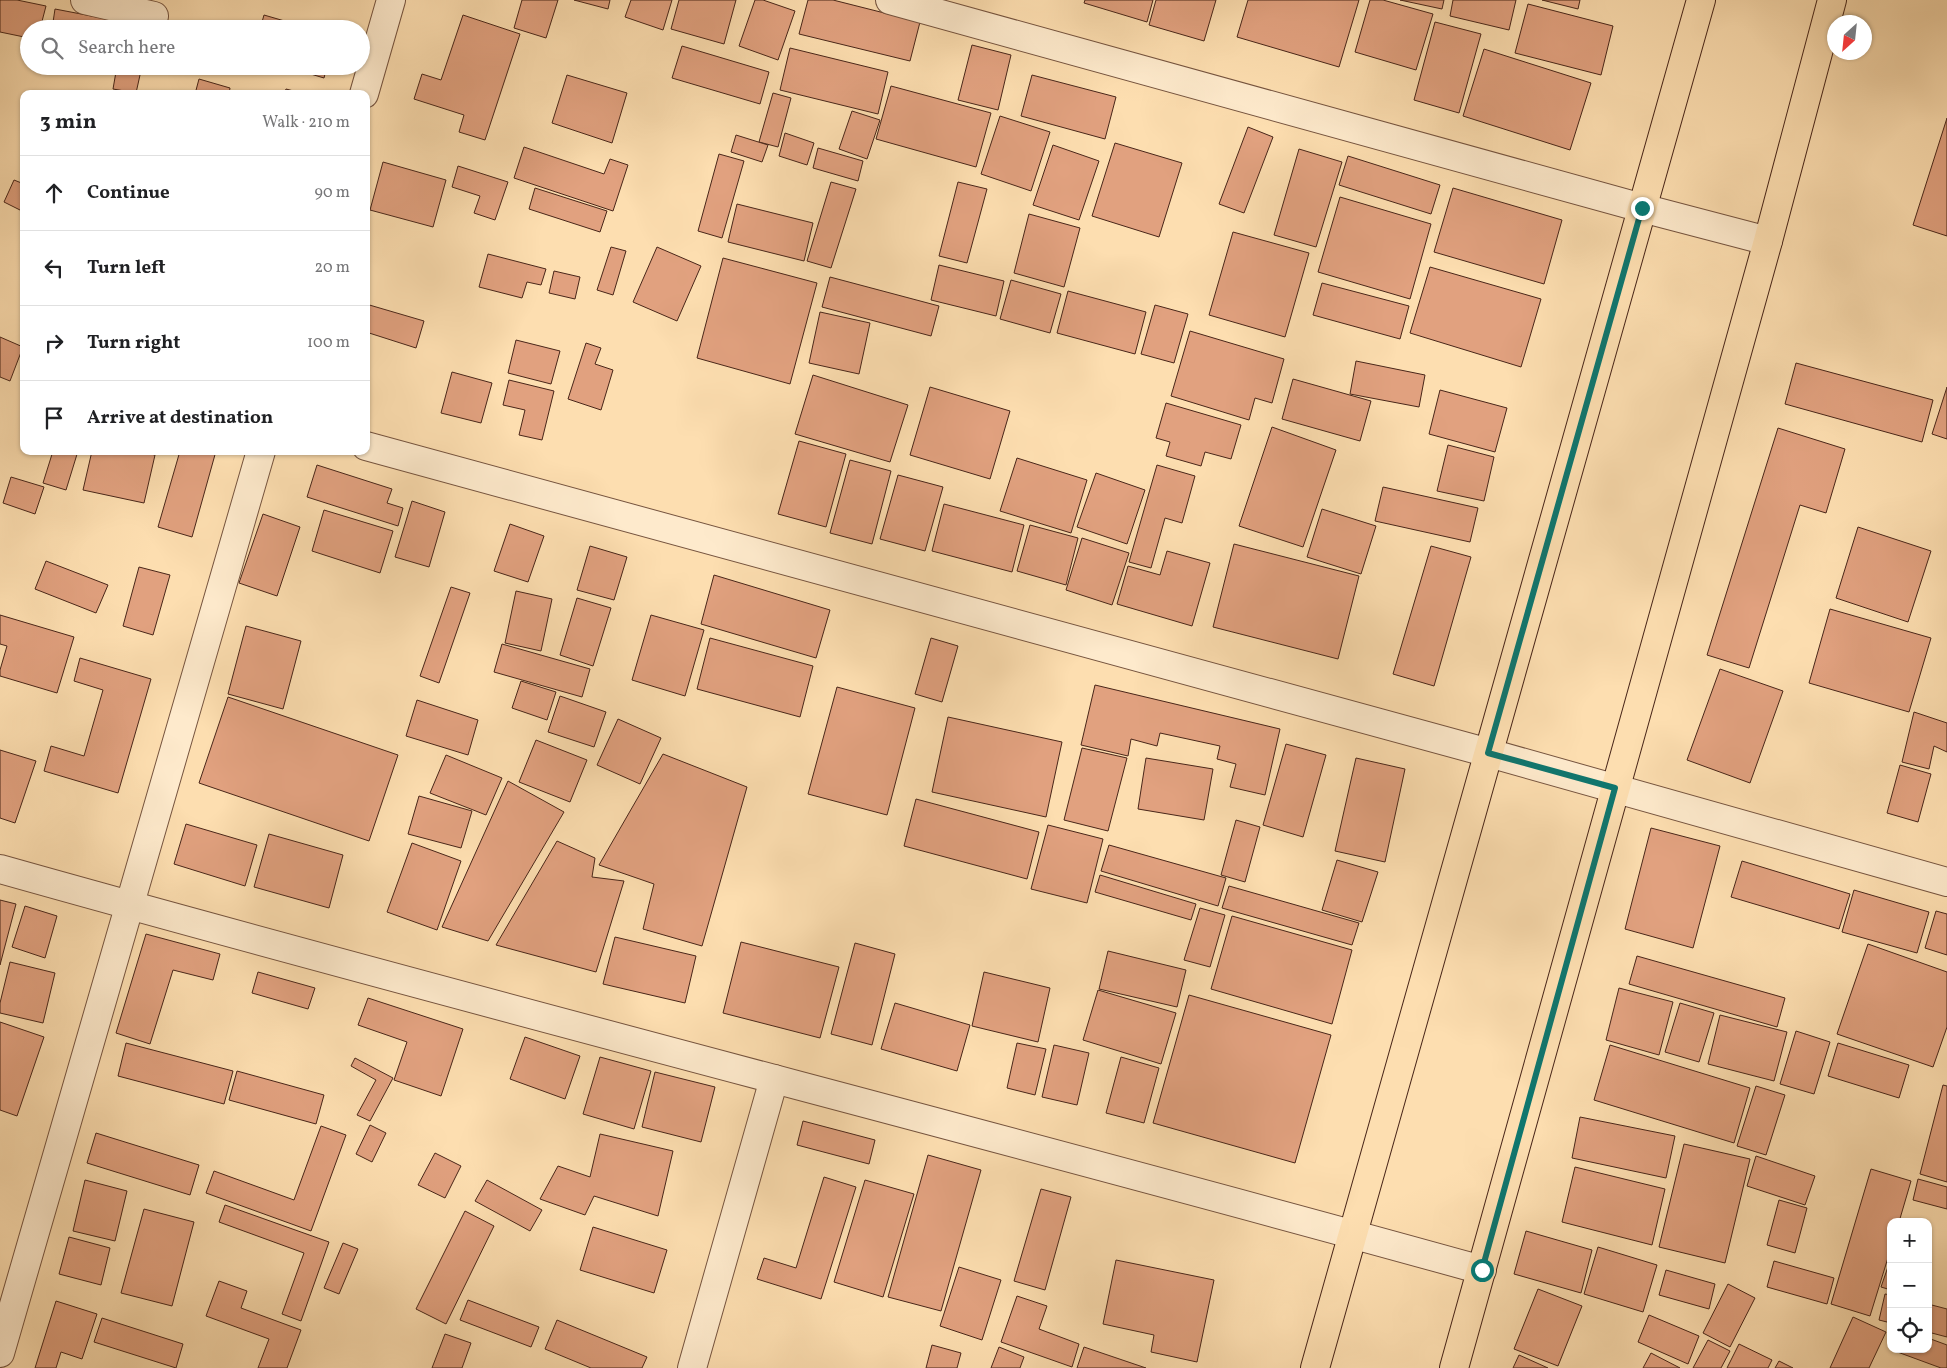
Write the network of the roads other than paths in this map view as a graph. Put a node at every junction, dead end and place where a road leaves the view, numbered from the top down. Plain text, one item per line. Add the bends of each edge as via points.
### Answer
1 (85, 0) edge
2 (391, 0) edge
3 (890, 0) edge
4 (1701, 0) edge
5 (1832, 0) edge
6 (154, 16) dead end
7 (370, 73) edge
8 (369, 75) edge
9 (365, 90) edge
10 (1642, 208) junction
11 (1768, 241) junction
12 (370, 447) edge
13 (260, 455) edge
14 (1488, 753) junction
15 (1615, 788) junction
16 (0, 869) edge
17 (1947, 882) edge
18 (130, 906) junction
19 (774, 1079) junction
20 (1353, 1234) junction
21 (1482, 1270) junction
22 (0, 1353) edge
23 (692, 1368) edge
24 (1315, 1368) edge
25 (1454, 1368) edge

1 - 6 street
2 - 7 street
3 - 10 street
4 - 10 main road
5 - 11 main road
8 - 9 street
10 - 11 street
10 - 14 main road
11 - 15 main road
12 - 14 street
13 - 18 street
14 - 15 street
14 - 20 main road
15 - 17 street
15 - 21 main road
16 - 18 street
18 - 19 street
18 - 22 street
19 - 20 street
19 - 23 street
20 - 21 street
20 - 24 main road
21 - 25 main road

